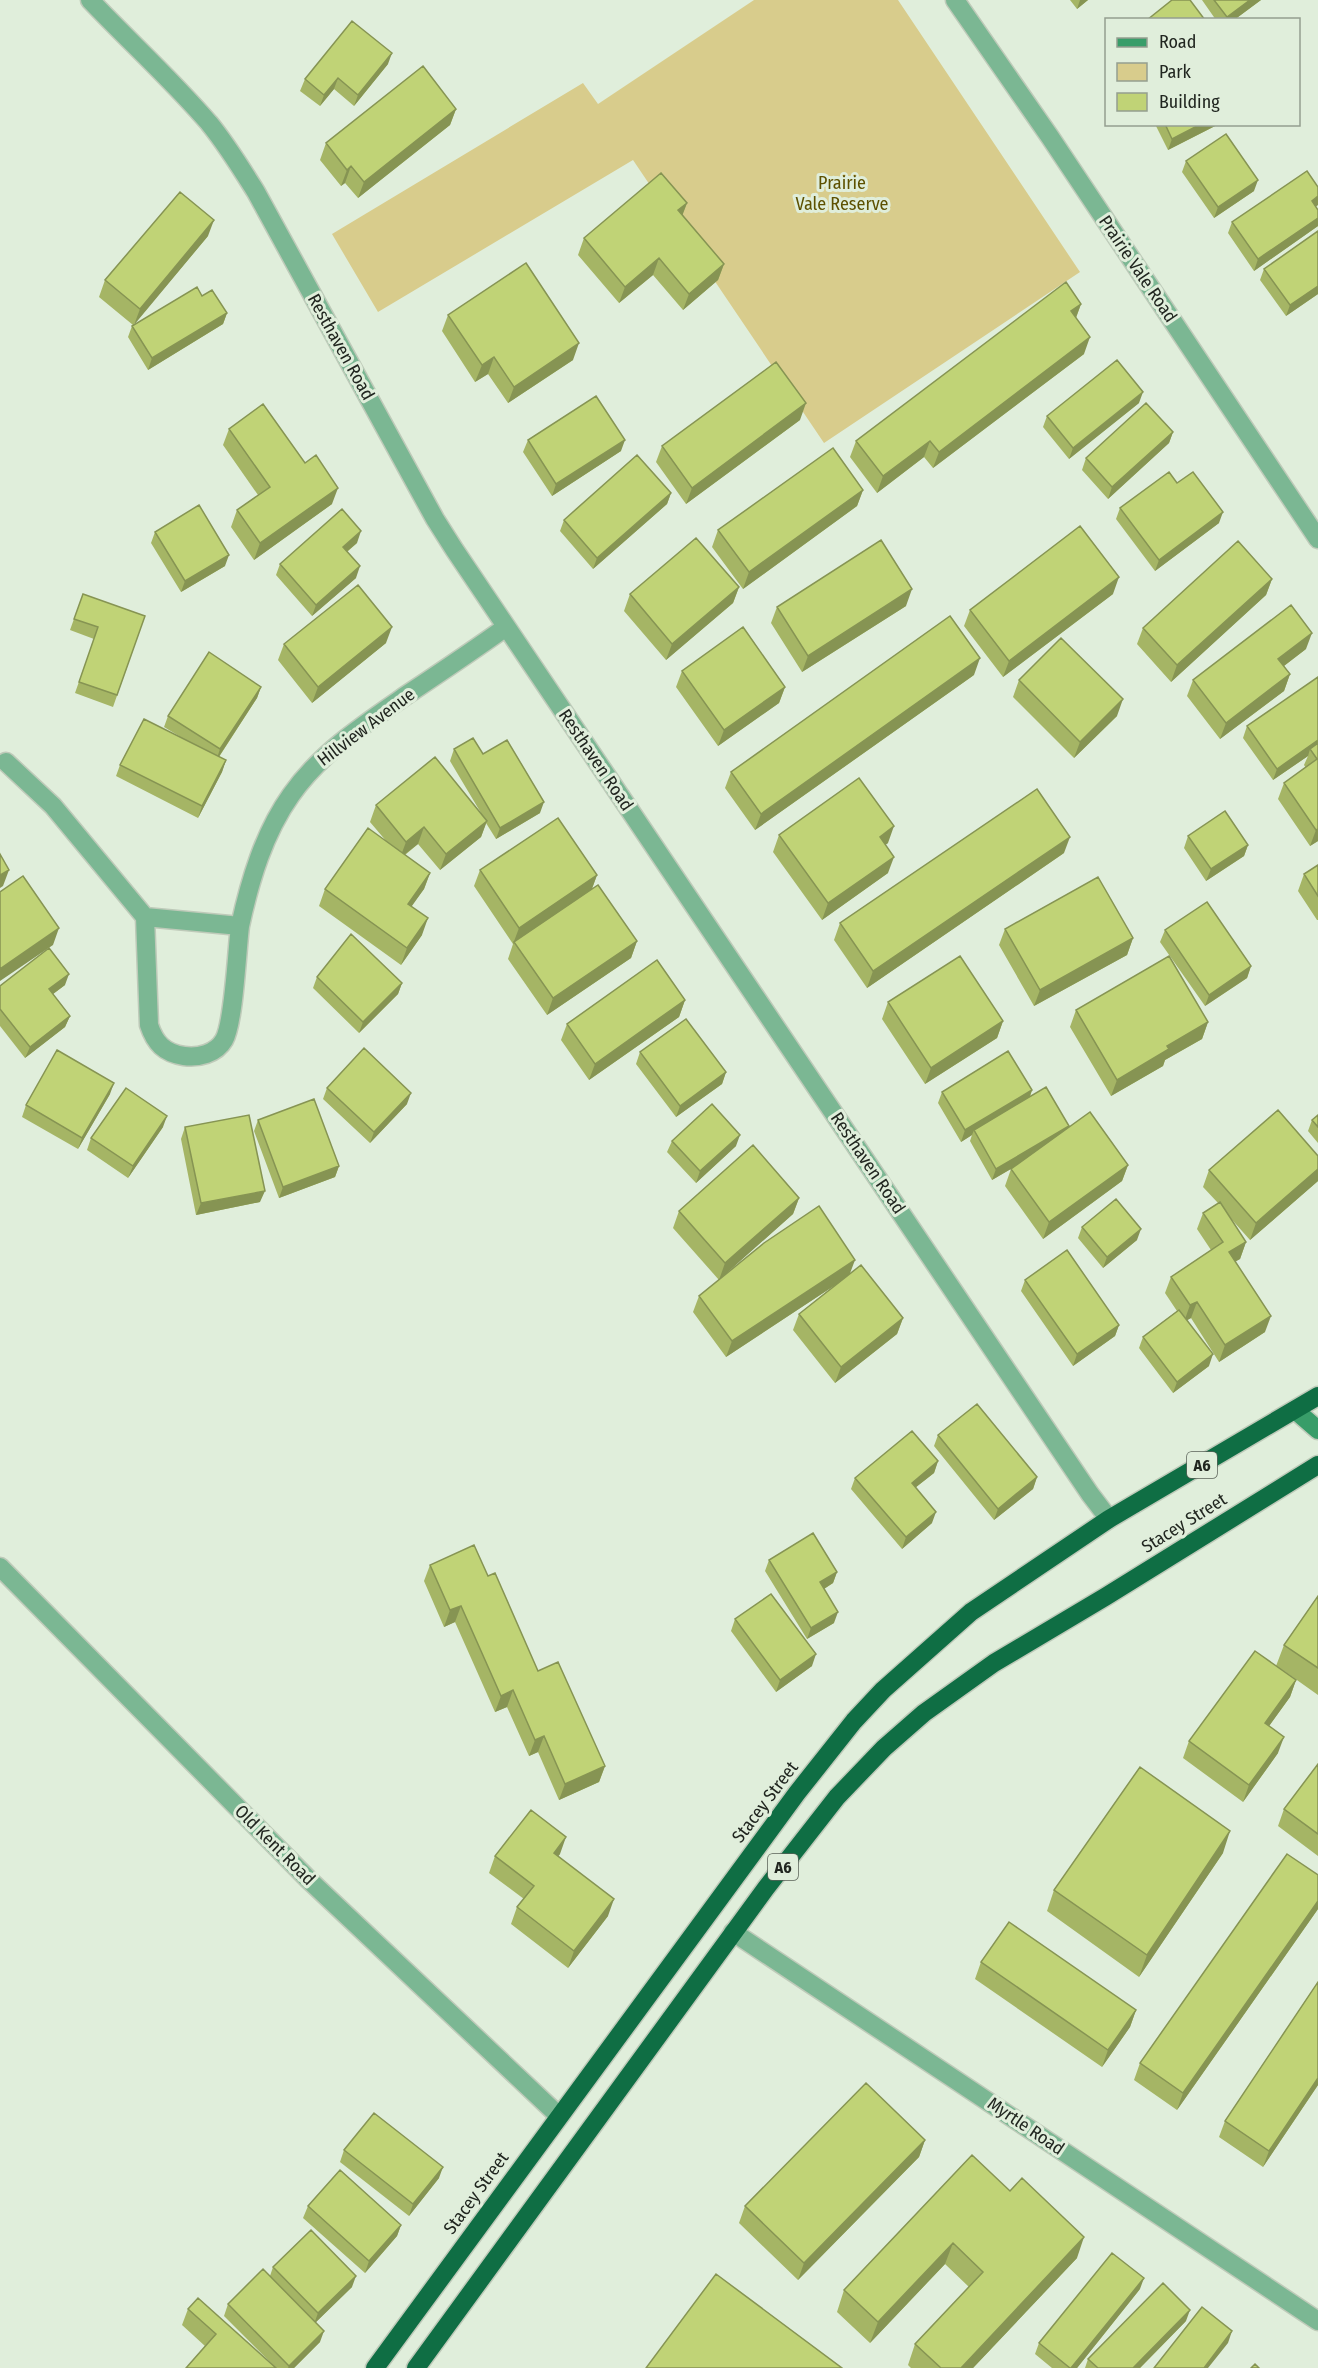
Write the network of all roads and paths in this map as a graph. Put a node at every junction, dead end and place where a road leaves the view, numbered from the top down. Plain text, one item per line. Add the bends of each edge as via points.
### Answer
1 (90, 0) edge
2 (955, 0) edge
3 (1318, 539) edge
4 (506, 627) junction
5 (6, 762) dead end
6 (145, 917) junction
7 (240, 926) junction
8 (1318, 1396) edge
9 (1295, 1410) junction
10 (1318, 1430) edge
11 (1318, 1465) edge
12 (1109, 1519) junction
13 (0, 1567) edge
14 (733, 1932) junction
15 (558, 2116) junction
16 (1318, 2321) edge
17 (375, 2368) edge
18 (416, 2368) edge

1 - 4 street, Resthaven Road via 189,102 232,153 435,519
2 - 3 street, Prairie Vale Road
4 - 7 street, Hillview Avenue via 376,716 312,769 291,795 271,831 249,883
4 - 12 street, Resthaven Road
5 - 6 street via 53,806
6 - 7 street
6 - 7 street, Hillview Avenue via 149,1024 153,1038 162,1049 190,1057 206,1055 225,1039
8 - 9 highway, Stacey Street / A6
9 - 10 main road
9 - 12 highway, Stacey Street / A6
11 - 14 highway, Stacey Street / A6 via 994,1662 924,1713 837,1797
12 - 15 highway, Stacey Street / A6 via 971,1612 854,1721
13 - 15 street, Old Kent Road via 308,1879
14 - 16 street, Myrtle Road
14 - 18 highway, Stacey Street / A6
15 - 17 highway, Stacey Street / A6

